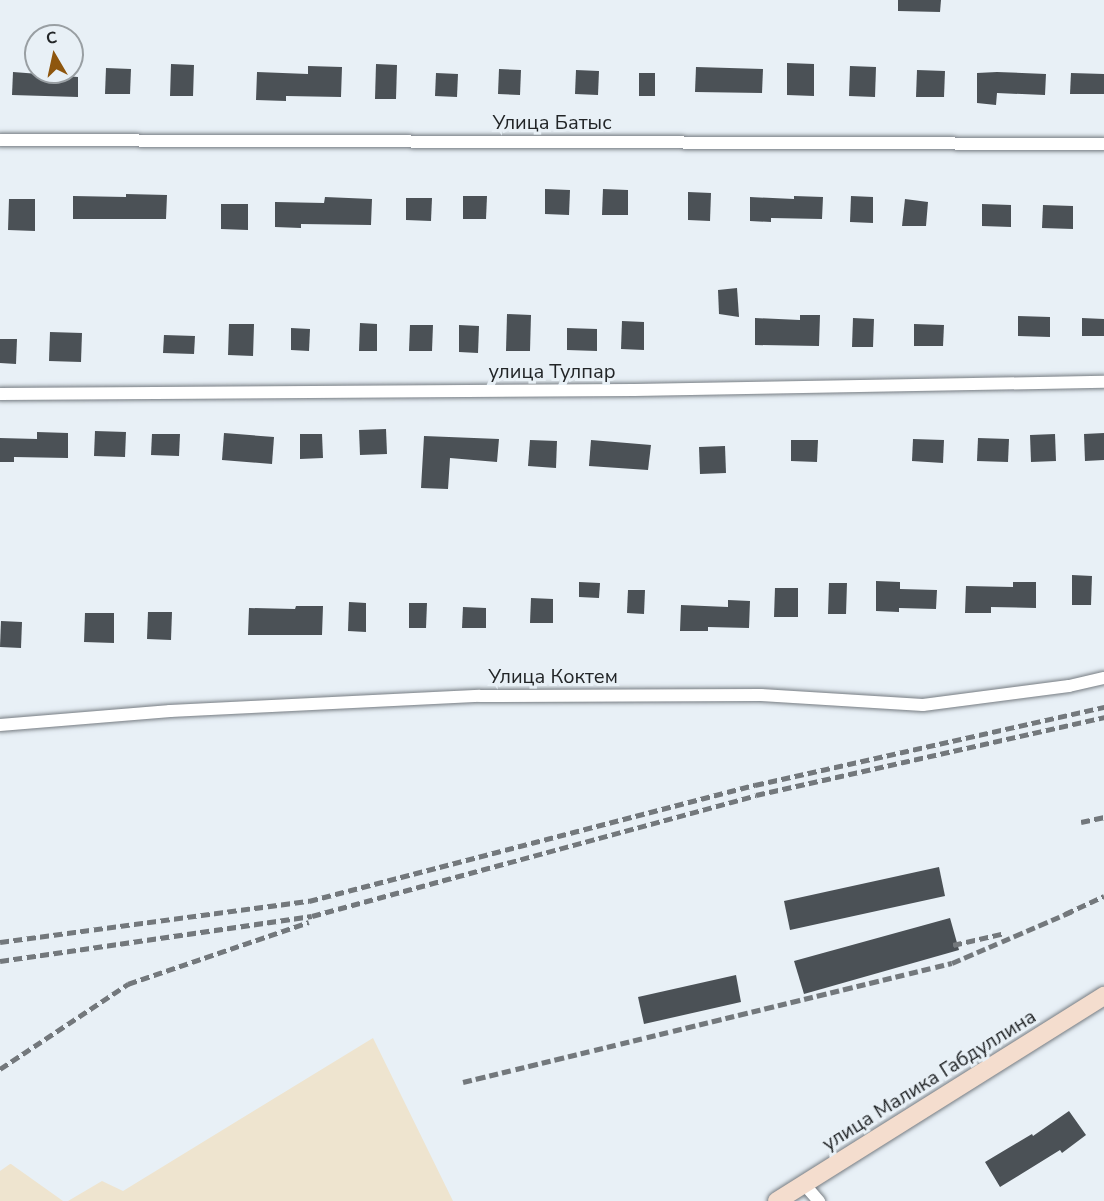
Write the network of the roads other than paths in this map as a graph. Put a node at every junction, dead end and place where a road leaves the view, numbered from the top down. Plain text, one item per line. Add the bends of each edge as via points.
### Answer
1 (0, 140) edge
2 (1104, 144) edge
3 (1104, 382) edge
4 (0, 394) edge
5 (1104, 678) edge
6 (0, 725) edge
7 (1104, 996) edge
8 (804, 1184) junction
9 (777, 1201) edge
10 (819, 1201) edge

1 - 2 street, Улица Батыс
3 - 4 street, улица Тулпар
5 - 6 street, Улица Коктем via 923,705 761,695 480,696 170,711
7 - 8 main road, улица Малика Габдуллина
8 - 9 main road, улица Малика Габдуллина
8 - 10 street

